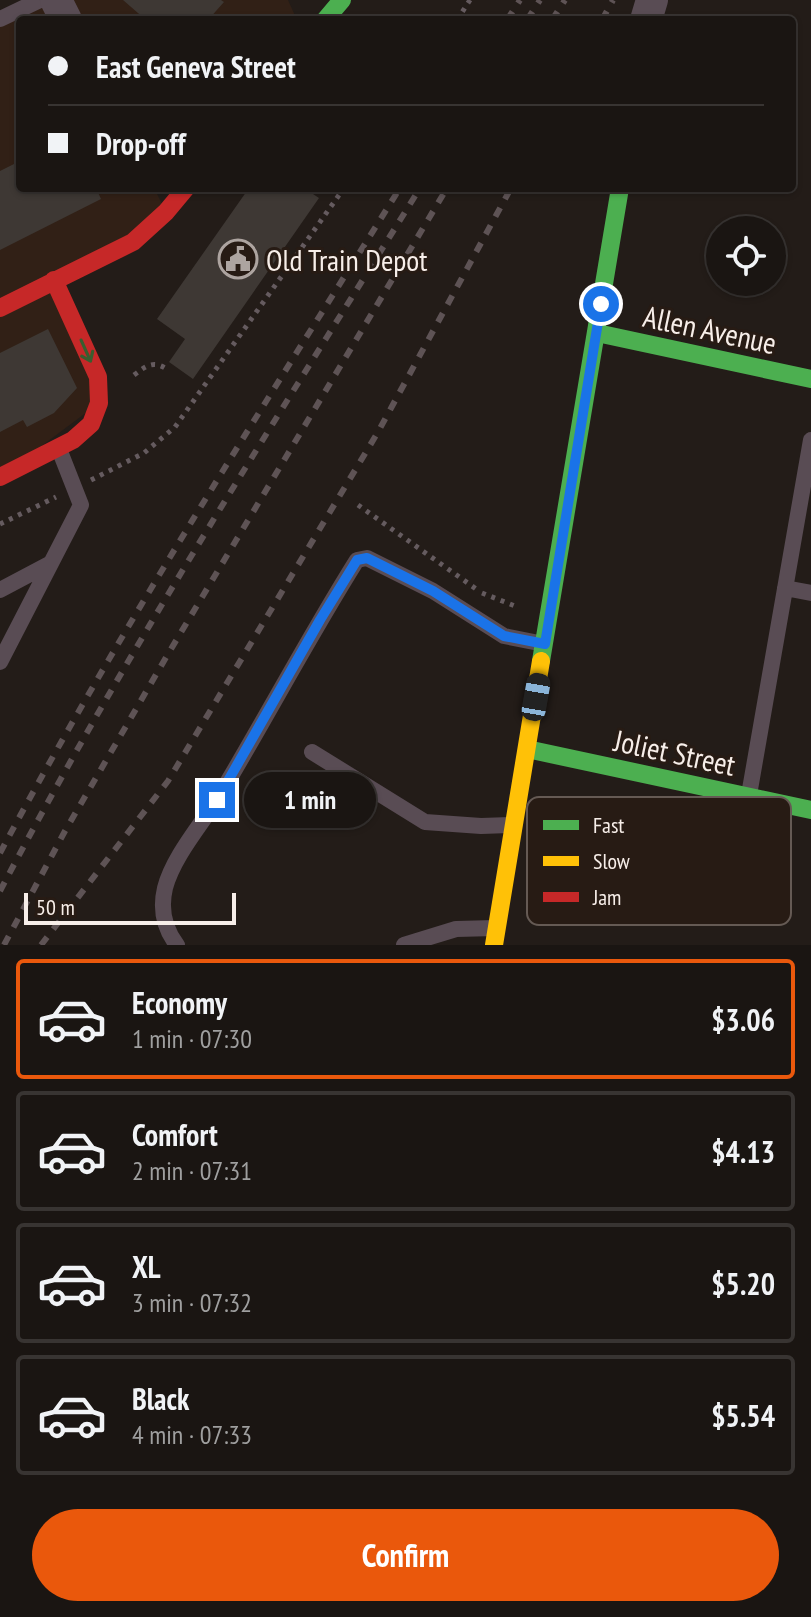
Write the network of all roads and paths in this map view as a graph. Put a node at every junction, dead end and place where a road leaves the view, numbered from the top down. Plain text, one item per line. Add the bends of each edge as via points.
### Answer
1 (40, 0) edge
2 (342, 0) edge
3 (328, 16) edge
4 (0, 19) edge
5 (341, 192) edge
6 (619, 192) edge
7 (168, 196) edge
8 (54, 280) junction
9 (0, 308) edge
10 (597, 333) junction
11 (811, 379) edge
12 (811, 440) edge
13 (59, 447) junction
14 (0, 477) edge
15 (75, 487) junction
16 (358, 505) dead end
17 (0, 524) edge
18 (51, 563) junction
19 (785, 588) junction
20 (0, 590) edge
21 (482, 593) junction
22 (811, 593) edge
23 (502, 607) dead end
24 (549, 619) junction
25 (545, 644) junction
26 (0, 662) edge
27 (527, 749) junction
28 (312, 752) dead end
29 (748, 796) junction
30 (752, 797) edge
31 (791, 806) edge
32 (811, 810) edge
33 (514, 825) junction
34 (495, 937) edge
35 (177, 945) edge
36 (404, 945) edge

1 - 4 lane
2 - 3 street
5 - 15 path via 175,427 144,453
6 - 10 street
7 - 8 street via 133,242
8 - 9 street
8 -> 13 street via 98,377 99,403 91,424
10 - 11 street, Allen Avenue
10 - 24 street
12 - 19 lane
13 - 14 street
13 - 15 lane
15 - 17 path
15 - 18 lane via 81,505
16 - 21 path
18 - 20 lane
18 - 26 lane
19 - 22 lane
19 - 29 lane
21 - 23 path
21 - 24 path
24 - 25 street
25 - 27 street
25 - 35 lane via 504,636 433,591 367,558 357,560 173,868 163,913
27 - 29 street, Joliet Street
27 - 33 street
28 - 33 lane via 425,822
29 - 30 street, Joliet Street
31 - 32 street, Joliet Street
33 - 34 street
34 - 36 lane via 456,929

